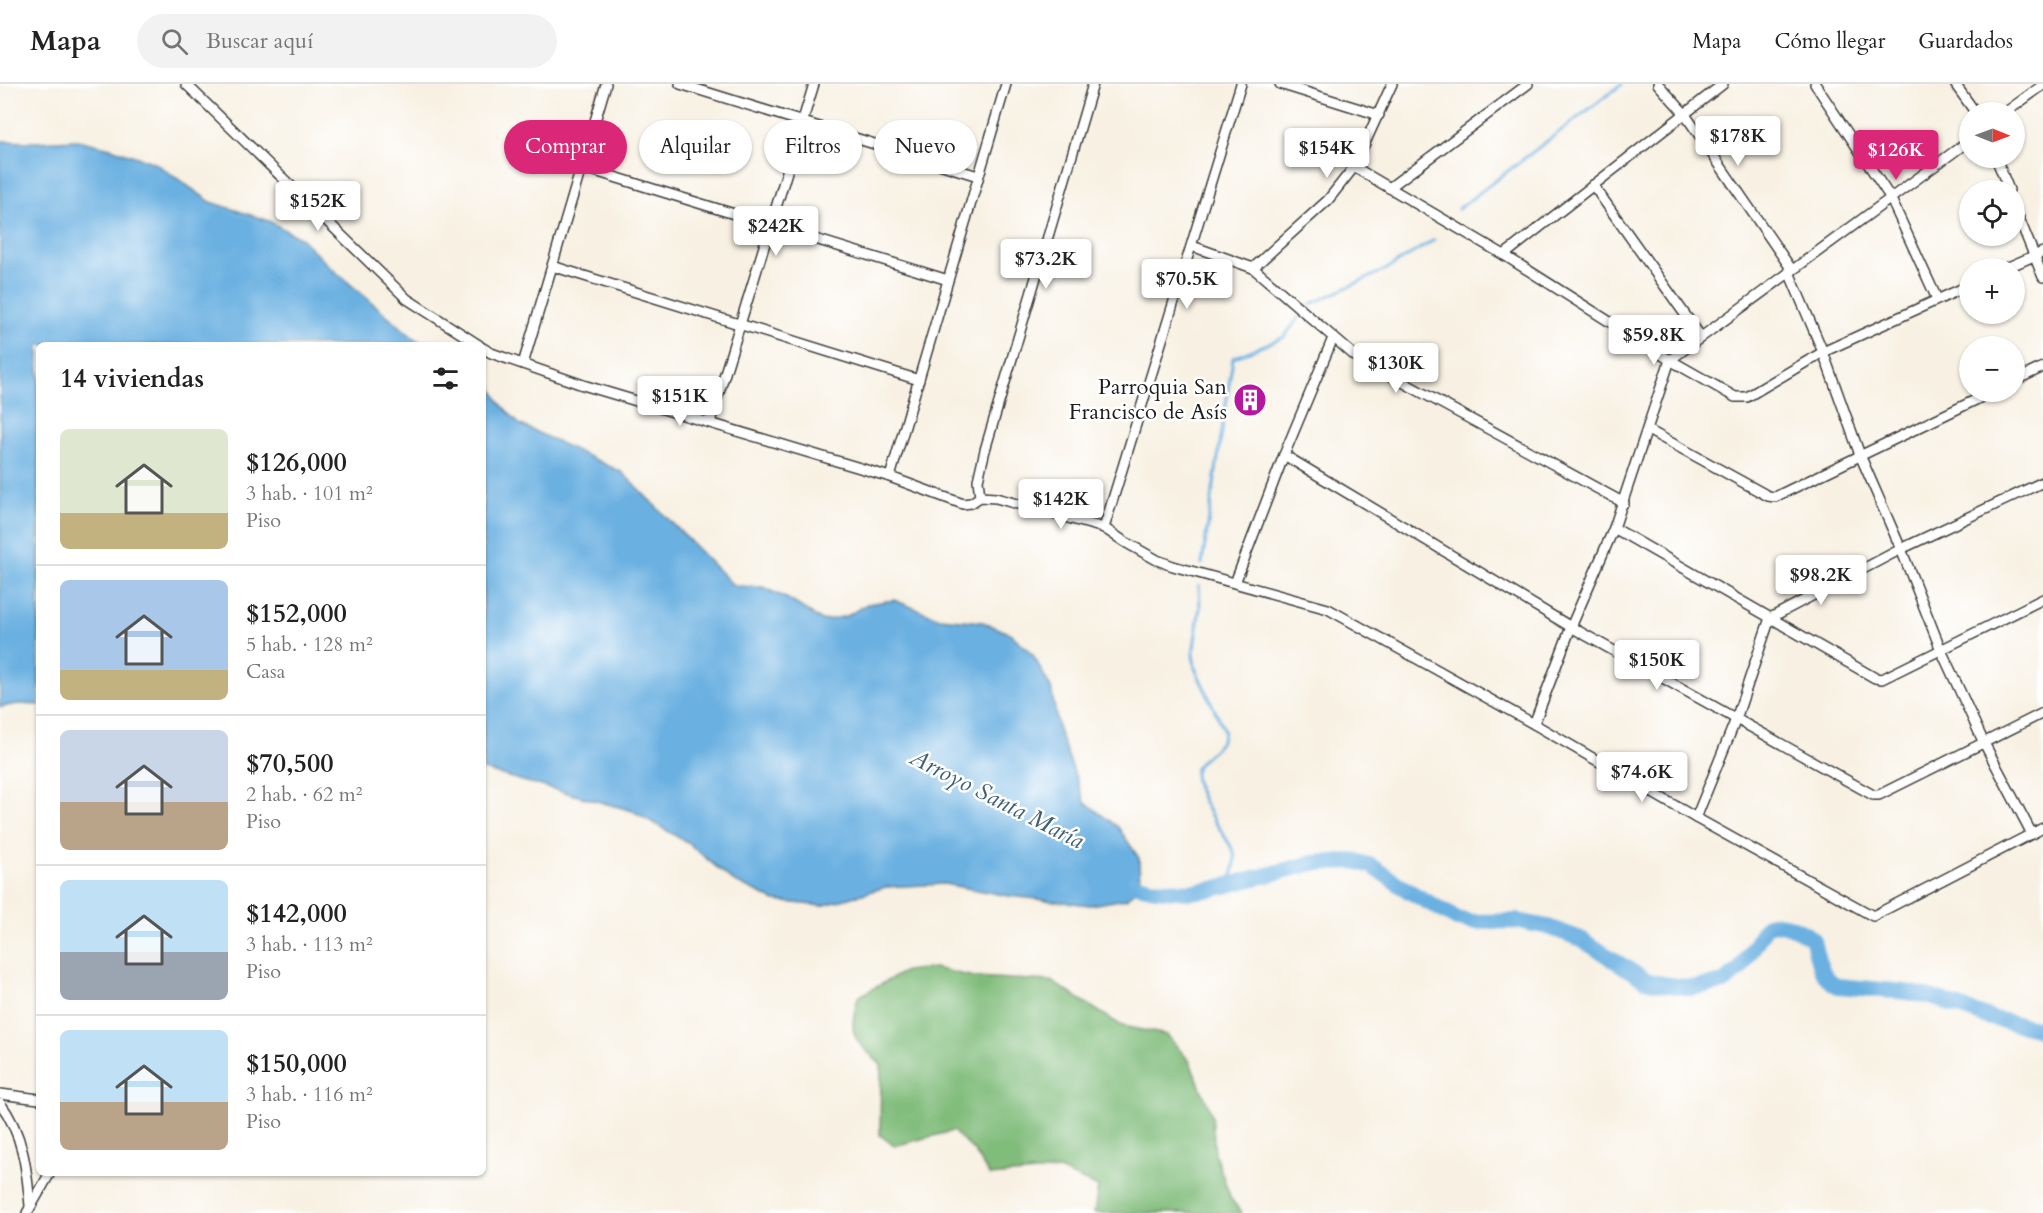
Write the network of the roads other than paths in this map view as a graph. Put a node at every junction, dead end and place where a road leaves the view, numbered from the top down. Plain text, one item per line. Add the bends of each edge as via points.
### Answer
1 (186, 84) edge
2 (606, 84) edge
3 (680, 84) edge
4 (814, 84) edge
5 (1006, 84) edge
6 (1093, 84) edge
7 (1241, 84) edge
8 (1280, 84) edge
9 (1392, 84) edge
10 (1528, 84) edge
11 (1658, 84) edge
12 (1724, 84) edge
13 (1815, 84) edge
14 (1955, 84) edge
15 (2043, 85) edge
16 (1968, 102) edge
17 (2020, 102) edge
18 (1684, 113) junction
19 (1379, 115) junction
20 (596, 120) edge
21 (793, 120) edge
22 (803, 120) edge
23 (862, 141) edge
24 (1959, 148) edge
25 (1354, 167) junction
26 (580, 174) edge
27 (605, 174) edge
28 (786, 174) edge
29 (978, 176) junction
30 (1593, 185) junction
31 (1389, 188) junction
32 (1890, 197) junction
33 (771, 224) junction
34 (2025, 234) edge
35 (1192, 246) junction
36 (2043, 252) edge
37 (1504, 255) junction
38 (2034, 256) junction
39 (2025, 260) edge
40 (552, 266) junction
41 (1253, 268) junction
42 (1791, 271) junction
43 (2043, 277) edge
44 (948, 280) junction
45 (1959, 290) edge
46 (1937, 299) junction
47 (741, 324) junction
48 (1701, 337) junction
49 (1333, 338) junction
50 (473, 342) edge
51 (486, 350) edge
52 (1822, 352) junction
53 (1670, 360) junction
54 (523, 364) junction
55 (2043, 367) edge
56 (2025, 376) edge
57 (919, 380) junction
58 (1971, 402) edge
59 (710, 422) junction
60 (1648, 430) junction
61 (1284, 454) junction
62 (1860, 455) junction
63 (890, 477) junction
64 (2043, 482) edge
65 (981, 497) junction
66 (1624, 503) junction
67 (1104, 528) junction
68 (1614, 528) junction
69 (1901, 549) junction
70 (1235, 583) junction
71 (2043, 599) edge
72 (1770, 618) junction
73 (1571, 627) junction
74 (1941, 650) junction
75 (2043, 713) edge
76 (1736, 719) junction
77 (1534, 724) junction
78 (1983, 741) junction
79 (1696, 818) junction
80 (2043, 828) edge
81 (2032, 834) junction
82 (0, 1094) edge
83 (36, 1099) edge
84 (1, 1107) edge
85 (48, 1176) edge
86 (28, 1210) edge

1 - 50 street via 407,299
2 - 20 street
3 - 21 street
4 - 22 street
5 - 29 street
6 - 65 street via 985,450 978,480
7 - 35 street
8 - 19 street
9 - 19 street
10 - 31 street
11 - 18 street
12 - 18 street
13 - 32 street
14 - 16 street
15 - 17 street
18 - 30 street
18 - 42 street
19 - 25 street
23 - 29 street
24 - 32 street
25 - 31 street
25 - 41 street via 1328,200
26 - 40 street
27 - 33 street
28 - 33 street
29 - 44 street
30 - 37 street
30 - 48 street
31 - 37 street
32 - 42 street
32 - 46 street
33 - 44 street
33 - 47 street
34 - 38 street
35 - 41 street
35 - 67 street
36 - 38 street
37 - 53 street
38 - 39 street
38 - 43 street
40 - 47 street
40 - 54 street
41 - 49 street
42 - 48 street
42 - 52 street
44 - 57 street
45 - 46 street
46 - 52 street
47 - 57 street
47 - 59 street
48 - 53 street
49 - 61 street
49 - 66 street via 1355,356
51 - 54 street
52 - 53 street via 1747,398 1735,397
52 - 62 street
53 - 60 street
54 - 59 street
55 - 56 street
57 - 63 street
58 - 62 street
59 - 63 street
60 - 62 street via 1775,497
60 - 66 street
61 - 70 street
61 - 73 street
62 - 69 street
63 - 65 street via 963,504
64 - 69 street
65 - 67 street via 1021,503
66 - 68 street
67 - 70 street via 1157,560
68 - 72 street
68 - 73 street
69 - 72 street
69 - 74 street
70 - 77 street via 1328,609
71 - 74 street
72 - 74 street via 1875,678 1882,679
72 - 76 street
73 - 76 street
73 - 77 street
74 - 78 street
75 - 78 street
76 - 78 street via 1873,795
76 - 79 street
77 - 79 street
78 - 81 street
79 - 81 street via 1874,916
80 - 81 street
82 - 83 street
84 - 86 street via 21,1142
85 - 86 street

